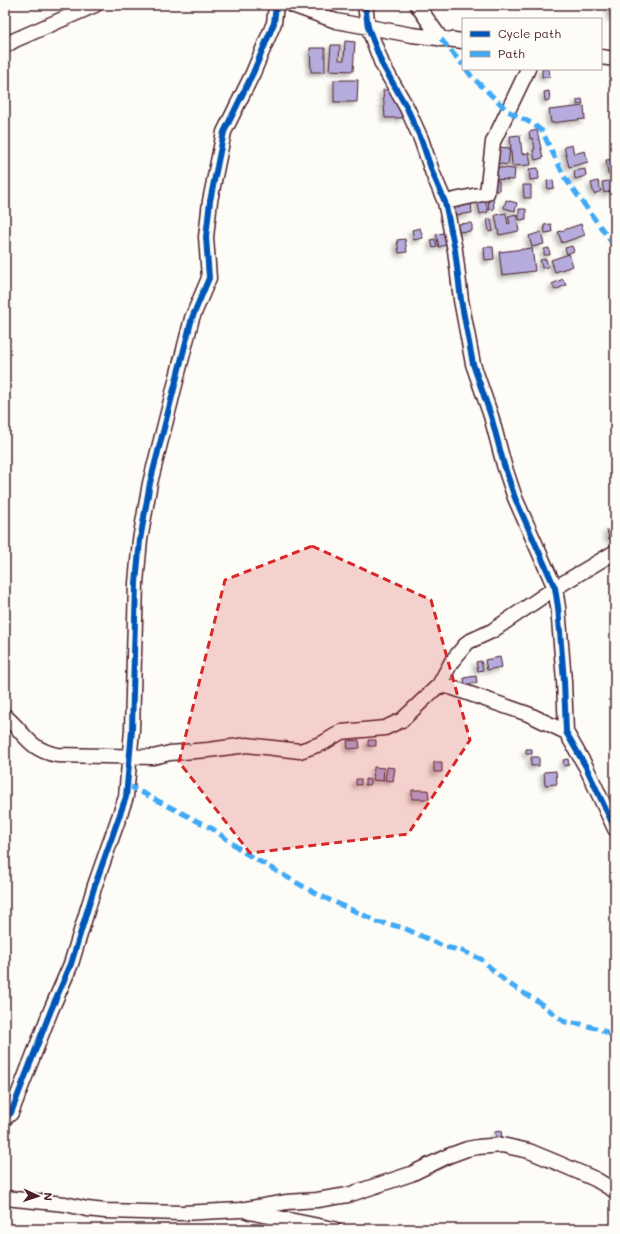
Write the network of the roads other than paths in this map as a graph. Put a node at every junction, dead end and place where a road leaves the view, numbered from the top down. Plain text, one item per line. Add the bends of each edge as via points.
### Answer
1 (95, 5) edge
2 (276, 5) edge
3 (292, 5) edge
4 (365, 5) edge
5 (418, 5) edge
6 (368, 27) junction
7 (441, 39) junction
8 (462, 41) edge
9 (5, 46) edge
10 (602, 57) edge
11 (615, 59) edge
12 (528, 70) edge
13 (445, 202) junction
14 (615, 552) edge
15 (555, 588) junction
16 (439, 685) junction
17 (5, 716) edge
18 (566, 732) junction
19 (129, 757) junction
20 (615, 829) edge
21 (5, 1118) edge
22 (615, 1191) edge
23 (5, 1198) edge
24 (240, 1210) junction
25 (334, 1229) edge

1 - 9 street
2 - 19 street via 274,23 224,132 210,201 206,236 209,278 192,318 150,483 140,540 136,583
3 - 6 street via 336,21
4 - 6 street
5 - 7 street
6 - 7 street
6 - 13 street via 382,64 421,139
7 - 8 street
10 - 11 street
12 - 13 street via 493,142 487,193
13 - 15 street via 473,364 515,498
14 - 15 street
15 - 16 street via 492,630 468,642 452,661
15 - 18 street
16 - 18 street via 528,714
16 - 19 street via 402,720 385,728 341,732 300,752 247,745 170,752 153,757
17 - 19 street via 31,744 45,752 58,755
18 - 20 street via 586,767
19 - 21 street via 126,797 71,964 11,1112
22 - 24 street via 595,1179 529,1151 502,1145 467,1149 411,1174 348,1195
23 - 24 street via 105,1211 160,1213
24 - 25 street

